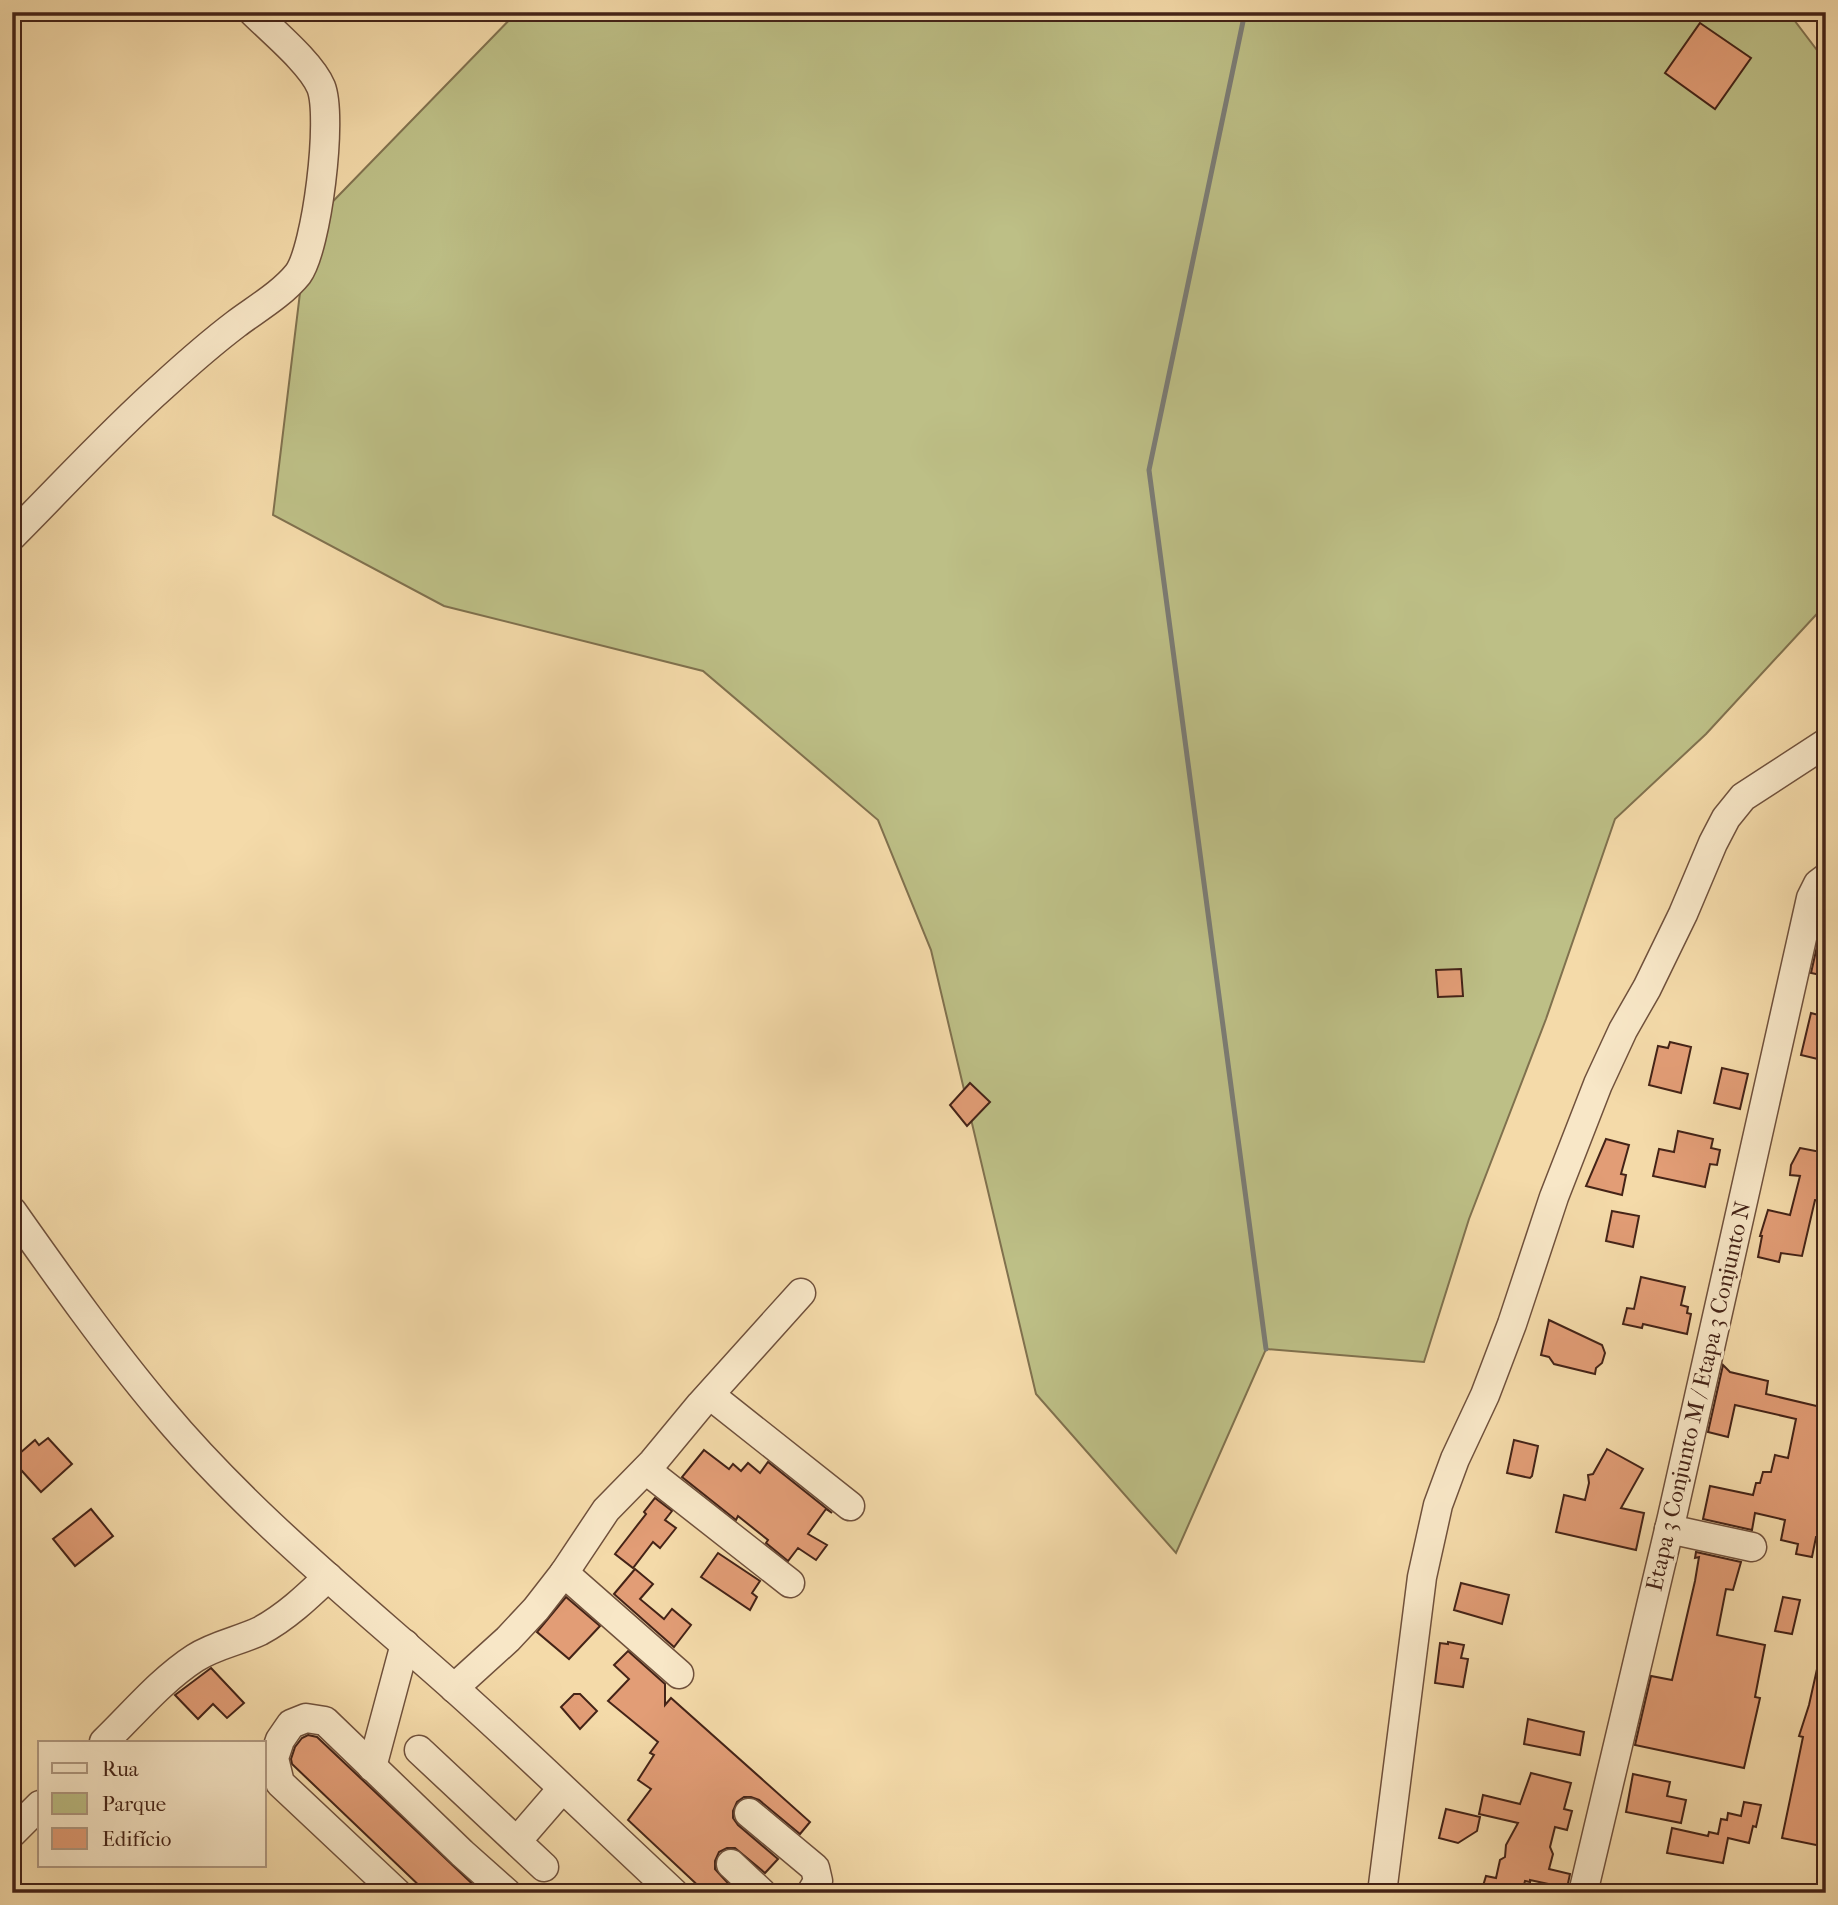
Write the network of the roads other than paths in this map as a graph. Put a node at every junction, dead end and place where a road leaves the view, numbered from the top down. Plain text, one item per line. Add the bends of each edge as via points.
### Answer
1 (253, 12) edge
2 (12, 536) edge
3 (1826, 743) edge
4 (1819, 888) edge
5 (12, 1211) edge
6 (801, 1293) dead end
7 (710, 1395) junction
8 (646, 1470) junction
9 (850, 1506) dead end
10 (1669, 1529) junction
11 (1752, 1547) dead end
12 (564, 1573) junction
13 (327, 1577) junction
14 (790, 1583) dead end
15 (405, 1644) junction
16 (679, 1674) dead end
17 (454, 1688) junction
18 (105, 1741) edge
19 (419, 1750) dead end
20 (372, 1767) junction
21 (562, 1789) junction
22 (38, 1807) edge
23 (749, 1813) dead end
24 (12, 1833) edge
25 (517, 1842) junction
26 (731, 1864) dead end
27 (544, 1867) dead end
28 (397, 1893) edge
29 (507, 1893) edge
30 (674, 1893) edge
31 (762, 1893) edge
32 (811, 1893) edge
33 (1382, 1893) edge
34 (1584, 1893) edge

1 - 2 street via 310,69 325,103 320,177 307,256 286,286 143,404
3 - 33 street via 1743,797 1726,818 1598,1084 1554,1197 1512,1324 1438,1505 1422,1577
4 - 10 street, Etapa 3 Conjunto M / Etapa 3 Conjunto N
5 - 13 street via 161,1411 222,1477
6 - 7 street
7 - 8 street
7 - 9 street
8 - 12 street via 598,1519
8 - 14 street
10 - 11 street
10 - 34 street, Etapa 3 Conjunto M / Etapa 3 Conjunto N
12 - 16 street
12 - 17 street via 508,1639
13 - 15 street
13 - 18 street via 275,1622 198,1656 177,1671
15 - 17 street
15 - 20 street
17 - 21 street
19 - 25 street
20 - 28 street via 325,1721 306,1718 291,1724 274,1758 280,1783
20 - 29 street
21 - 25 street
21 - 30 street
22 - 24 street
23 - 32 street via 815,1868 818,1881
25 - 27 street
26 - 31 street

